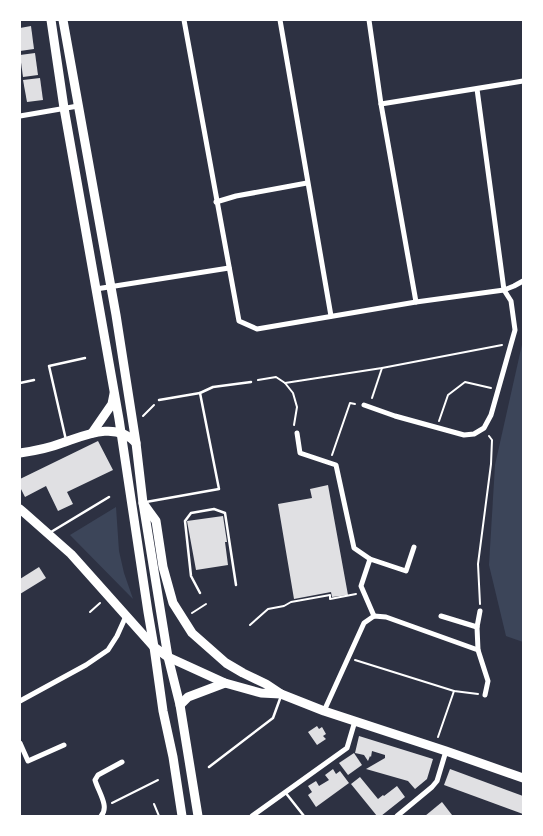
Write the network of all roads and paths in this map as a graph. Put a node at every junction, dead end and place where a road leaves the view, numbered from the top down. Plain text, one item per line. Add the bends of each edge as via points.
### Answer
1 (50, 20) edge
2 (63, 20) edge
3 (184, 20) edge
4 (280, 20) edge
5 (368, 20) edge
6 (523, 81) edge
7 (477, 89) junction
8 (381, 104) junction
9 (78, 106) junction
10 (64, 108) junction
11 (20, 116) edge
12 (307, 182) junction
13 (216, 202) junction
14 (229, 268) junction
15 (523, 280) edge
16 (110, 287) junction
17 (96, 289) junction
18 (504, 290) junction
19 (416, 302) junction
20 (331, 316) junction
21 (510, 344) junction
22 (85, 358) dead end
23 (382, 368) junction
24 (34, 380) dead end
25 (251, 382) joint
26 (20, 383) edge
27 (285, 383) junction
28 (498, 390) junction
29 (114, 394) junction
30 (200, 394) junction
31 (159, 400) joint
32 (367, 405) junction
33 (143, 416) dead end
34 (436, 428) junction
35 (484, 428) junction
36 (92, 433) junction
37 (121, 433) junction
38 (297, 433) joint
39 (66, 442) junction
40 (136, 443) junction
41 (20, 453) edge
42 (330, 462) junction
43 (109, 497) dead end
44 (143, 503) junction
45 (20, 509) edge
46 (49, 534) junction
47 (414, 547) dead end
48 (370, 559) junction
49 (236, 585) dead end
50 (364, 592) junction
51 (200, 593) dead end
52 (100, 603) dead end
53 (206, 604) dead end
54 (90, 612) dead end
55 (480, 612) joint
56 (192, 613) dead end
57 (126, 616) junction
58 (374, 616) junction
59 (441, 616) dead end
60 (250, 625) dead end
61 (477, 627) junction
62 (154, 647) junction
63 (478, 650) junction
64 (168, 657) junction
65 (348, 658) junction
66 (225, 683) junction
67 (454, 690) junction
68 (281, 694) junction
69 (485, 695) joint
70 (20, 701) edge
71 (180, 705) junction
72 (324, 712) junction
73 (355, 721) junction
74 (432, 735) dead end
75 (20, 743) edge
76 (64, 745) dead end
77 (446, 751) junction
78 (122, 762) dead end
79 (208, 767) dead end
80 (523, 778) edge
81 (158, 780) dead end
82 (285, 792) junction
83 (154, 804) dead end
84 (105, 806) junction
85 (101, 816) edge
86 (159, 816) edge
87 (182, 816) edge
88 (198, 816) edge
89 (252, 816) edge
90 (304, 816) edge
91 (396, 816) edge

1 - 10 main road
2 - 9 main road
3 - 13 street
4 - 12 street
5 - 8 street
6 - 7 street
7 - 8 street
7 - 18 street
8 - 19 street
9 - 10 street
9 - 16 main road
10 - 11 street
10 - 17 main road
12 - 13 street
12 - 20 street
13 - 14 street
14 - 16 street
14 - 20 street via 239,321 257,329
15 - 18 street
16 - 17 street
16 - 40 main road
17 - 29 main road
18 - 19 street
18 - 21 street via 512,301 515,330
19 - 20 street
21 - 23 path
21 - 28 street
22 - 39 lane via 49,366
23 - 27 path
23 - 32 path
24 - 26 lane
25 - 27 path via 276,377
25 - 30 lane via 213,387
27 - 38 path via 293,393 297,407 293,430
28 - 34 path via 465,382 448,395
28 - 35 street
29 - 36 main road via 112,404
29 - 37 main road
30 - 31 lane
30 - 44 lane via 219,489
31 - 33 path
32 - 34 street
32 - 42 path via 350,403
34 - 35 street via 464,435
35 - 55 path via 492,440 478,564
36 - 37 main road
36 - 39 main road
37 - 40 main road
37 - 62 main road
38 - 42 street via 300,453
39 - 41 main road
40 - 44 main road
42 - 48 street via 336,465 354,548
43 - 46 lane
44 - 64 main road
44 - 68 main road via 156,520 163,567 173,603 192,633 226,663
45 - 46 main road
46 - 57 main road
47 - 48 street via 406,571
48 - 50 street via 361,586
49 - 51 lane via 225,513 214,509 191,513 185,521 188,550 192,576
50 - 58 street
50 - 60 path via 291,602 268,609
52 - 54 path
53 - 56 path
55 - 61 street
57 - 62 main road
57 - 70 street via 108,650
58 - 63 street via 386,617
58 - 65 street via 364,623
59 - 61 street
61 - 63 street
62 - 64 main road
62 - 87 main road
63 - 69 street via 488,681
64 - 66 main road
64 - 71 main road
65 - 67 path
65 - 72 street
66 - 68 main road via 261,693
66 - 71 main road via 188,697
67 - 69 path
67 - 74 path via 438,737
68 - 72 main road
68 - 79 lane via 273,718
71 - 88 main road
72 - 73 main road
73 - 77 main road
73 - 82 street via 347,748
75 - 76 street via 28,761
77 - 80 main road
77 - 91 street via 437,781
78 - 84 street via 95,780
81 - 84 path
82 - 89 street
82 - 90 lane
83 - 86 path
84 - 85 street

